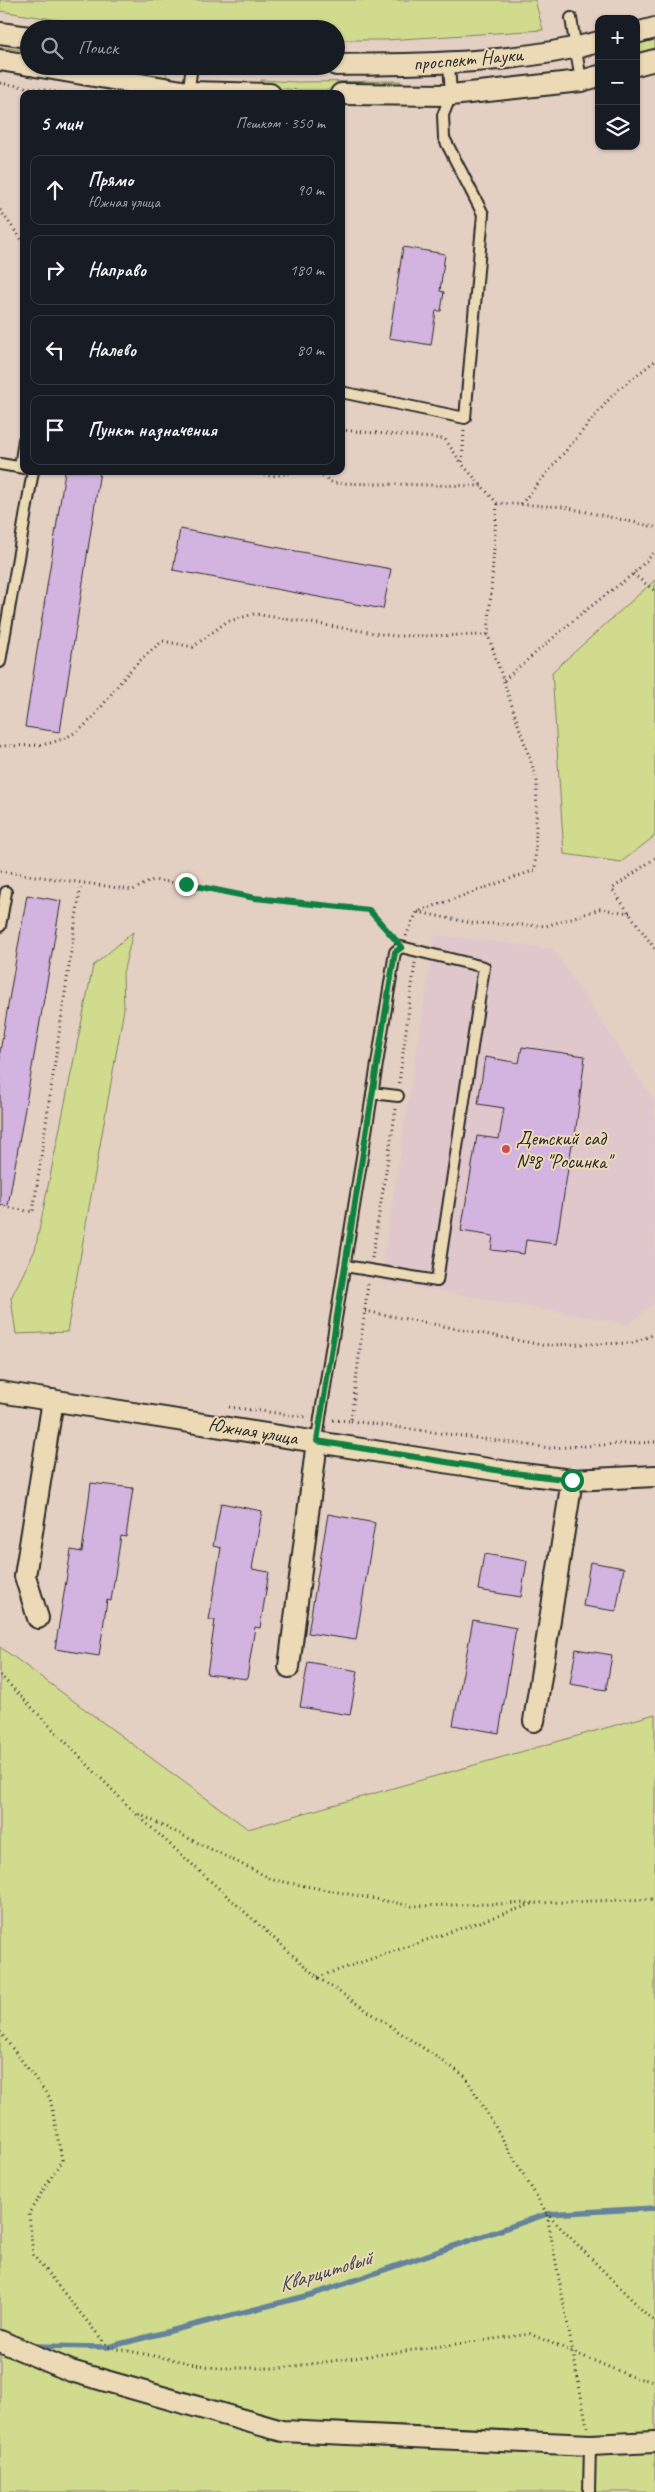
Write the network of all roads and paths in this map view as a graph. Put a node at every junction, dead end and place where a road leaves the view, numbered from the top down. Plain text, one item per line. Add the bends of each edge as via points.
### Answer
1 (571, 18) dead end
2 (655, 28) edge
3 (640, 32) edge
4 (0, 33) edge
5 (20, 36) edge
6 (595, 43) edge
7 (576, 48) junction
8 (0, 60) edge
9 (655, 60) edge
10 (20, 63) edge
11 (449, 63) junction
12 (640, 64) edge
13 (345, 65) edge
14 (86, 75) edge
15 (191, 75) edge
16 (590, 78) edge
17 (0, 83) edge
18 (45, 90) edge
19 (171, 90) edge
20 (188, 90) edge
21 (345, 94) edge
22 (451, 94) junction
23 (0, 210) edge
24 (20, 237) edge
25 (655, 361) edge
26 (345, 393) edge
27 (465, 418) junction
28 (345, 430) edge
29 (0, 464) edge
30 (462, 464) junction
31 (20, 467) edge
32 (32, 475) edge
33 (265, 475) edge
34 (278, 475) edge
35 (320, 475) edge
36 (482, 486) junction
37 (497, 503) junction
38 (520, 504) junction
39 (655, 527) edge
40 (655, 552) edge
41 (633, 574) junction
42 (655, 591) edge
43 (488, 635) junction
44 (0, 662) edge
45 (504, 680) junction
46 (0, 746) edge
47 (655, 858) edge
48 (0, 871) edge
49 (81, 884) junction
50 (6, 892) dead end
51 (418, 912) junction
52 (630, 913) junction
53 (0, 926) edge
54 (402, 947) junction
55 (655, 949) edge
56 (417, 952) junction
57 (372, 1093) junction
58 (398, 1096) junction
59 (0, 1206) edge
60 (345, 1266) junction
61 (370, 1269) junction
62 (365, 1311) junction
63 (655, 1334) edge
64 (0, 1392) edge
65 (53, 1400) junction
66 (224, 1406) dead end
67 (320, 1418) junction
68 (351, 1421) junction
69 (317, 1441) junction
70 (655, 1442) edge
71 (655, 1476) edge
72 (572, 1480) junction
73 (38, 1618) dead end
74 (289, 1667) dead end
75 (0, 1676) edge
76 (534, 1720) dead end
77 (134, 1812) junction
78 (655, 1899) edge
79 (535, 1903) junction
80 (317, 1977) junction
81 (0, 2032) edge
82 (532, 2190) junction
83 (547, 2214) junction
84 (554, 2221) junction
85 (655, 2323) edge
86 (0, 2341) edge
87 (573, 2352) junction
88 (655, 2382) edge
89 (655, 2442) edge
90 (590, 2445) junction
91 (589, 2492) edge

1 - 7 lane
2 - 3 street
4 - 5 street
6 - 7 street, проспект Науки
7 - 11 street, проспект Науки
7 - 16 lane
8 - 10 street
9 - 12 street
11 - 13 street, проспект Науки
11 - 22 lane
14 - 19 street
15 - 20 lane
16 - 22 street, проспект Науки
17 - 18 path
21 - 22 street, проспект Науки
22 - 27 lane via 443,115 444,138 484,214
23 - 24 path
25 - 38 path via 616,391
26 - 27 lane
27 - 30 path
28 - 30 path via 446,439
29 - 31 lane
30 - 36 path
32 - 44 lane
33 - 34 path
35 - 36 path via 333,483
36 - 37 path
37 - 38 path
37 - 43 path
38 - 39 path via 564,507
40 - 41 path
41 - 42 path
41 - 45 path
43 - 45 path
43 - 46 path via 394,636 254,614 226,622 193,647 163,641 144,655 79,732 49,743
45 - 51 path via 537,780 535,870
47 - 52 path via 612,890
48 - 49 path
49 - 54 path via 132,890 153,880 255,898 369,910
49 - 59 path via 33,1212
50 - 53 lane
51 - 52 path via 472,923 546,926 600,909
51 - 54 path
52 - 55 path
54 - 56 lane
54 - 57 lane via 395,952
56 - 58 path
56 - 61 lane via 484,967 437,1281
57 - 58 lane
57 - 60 lane
58 - 61 path
60 - 61 lane
60 - 67 lane
61 - 62 path
62 - 63 path via 542,1345 632,1343
62 - 68 path
64 - 65 street, Южная улица
65 - 69 street, Южная улица
65 - 73 street via 25,1576
66 - 67 path
67 - 68 path
67 - 69 lane
68 - 70 path via 550,1448
69 - 72 street, Южная улица
69 - 74 street
71 - 72 street, Южная улица
72 - 76 street
75 - 77 path
77 - 79 path via 274,1880 412,1906
77 - 80 path
78 - 79 path
79 - 80 path
80 - 82 path via 465,2076
81 - 87 path via 50,2098 62,2160 29,2213 33,2255 108,2347 225,2368 281,2368 530,2334
82 - 83 path
82 - 84 path
83 - 84 path
83 - 87 path
84 - 85 path
86 - 90 street via 71,2371 282,2431
87 - 88 path via 636,2378
87 - 90 path
89 - 90 street
90 - 91 lane

